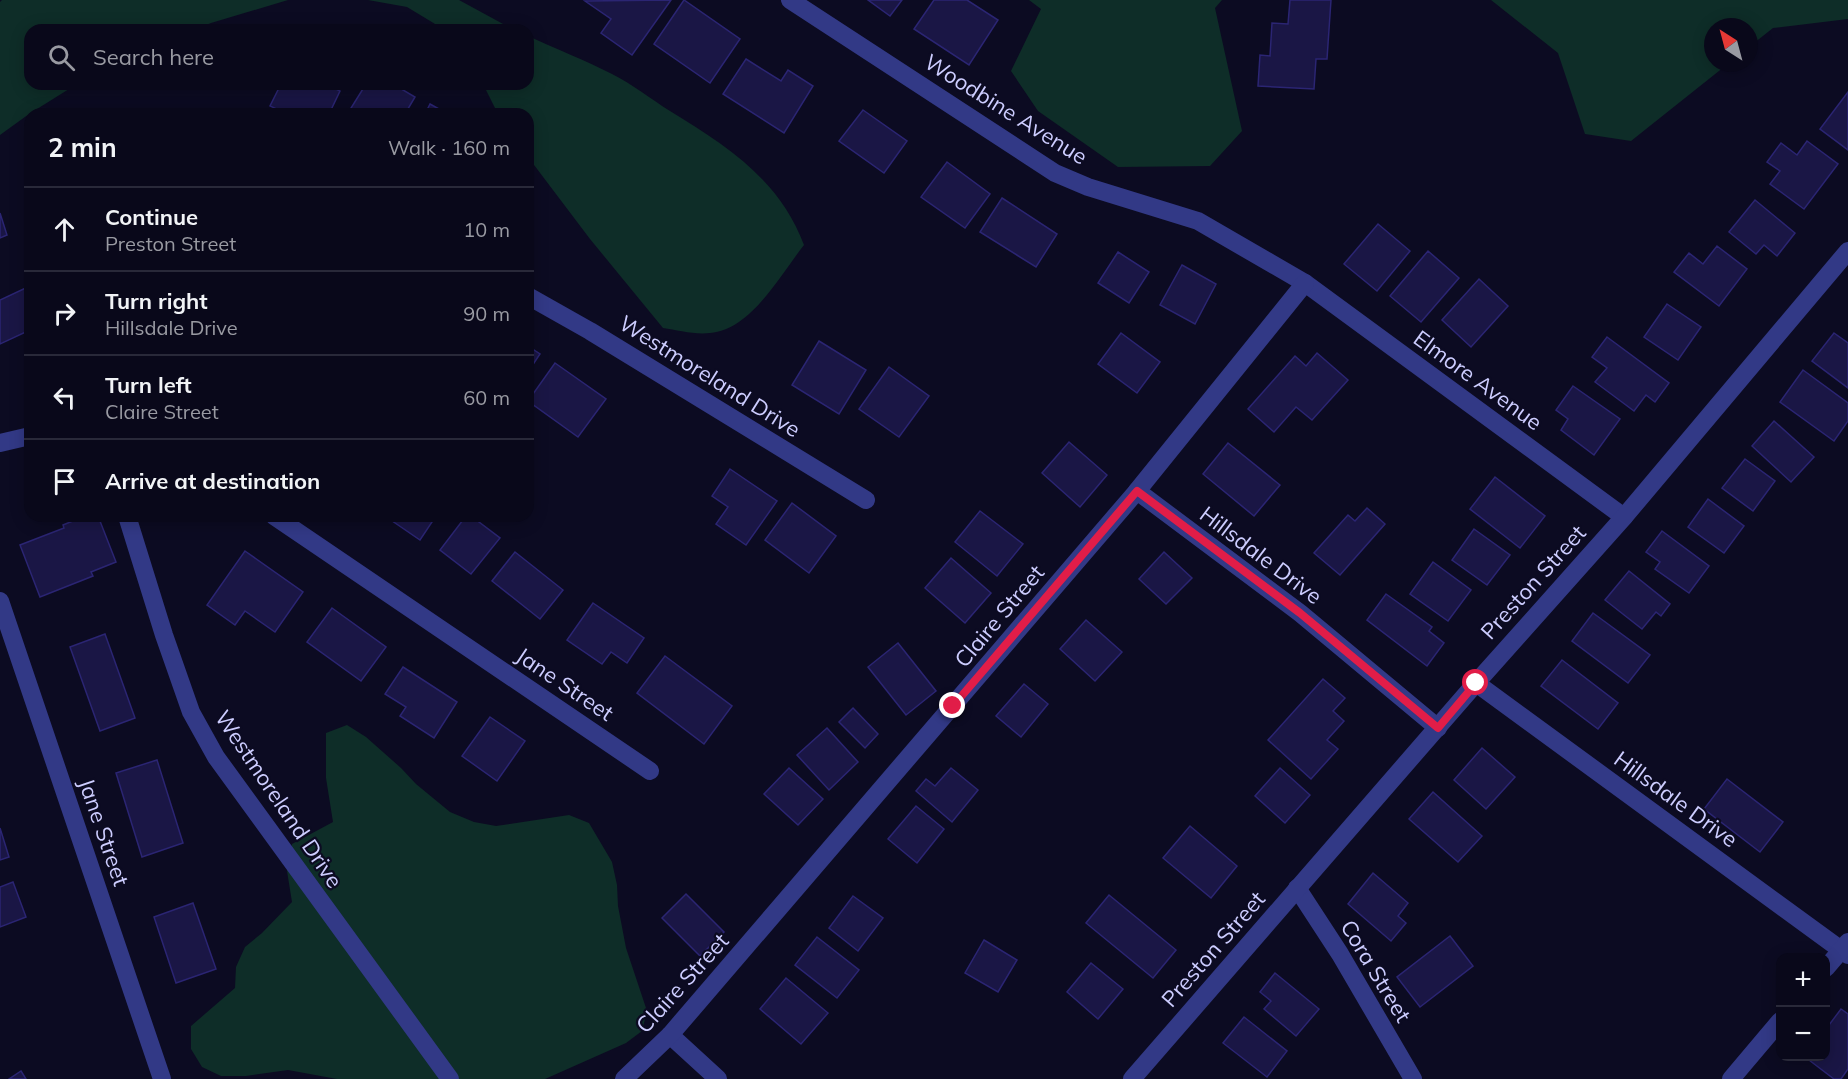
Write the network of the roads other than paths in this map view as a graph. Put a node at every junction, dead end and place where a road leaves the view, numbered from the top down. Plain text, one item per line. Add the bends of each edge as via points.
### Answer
1 (790, 0) edge
2 (1848, 251) edge
3 (1305, 283) junction
4 (534, 299) edge
5 (24, 437) edge
6 (0, 443) edge
7 (1137, 491) junction
8 (866, 500) dead end
9 (1624, 517) junction
10 (129, 522) edge
11 (283, 522) edge
12 (0, 601) edge
13 (1476, 683) junction
14 (1438, 728) junction
15 (650, 771) dead end
16 (1297, 888) junction
17 (1846, 949) edge
18 (1830, 964) edge
19 (1776, 1026) edge
20 (670, 1035) junction
21 (162, 1079) edge
22 (450, 1079) edge
23 (624, 1079) edge
24 (718, 1079) edge
25 (1132, 1079) edge
26 (1413, 1079) edge
27 (1731, 1079) edge

1 - 3 street, Woodbine Avenue via 1055,173 1198,221
2 - 9 street, Preston Street
3 - 7 street, Claire Street
3 - 9 street, Elmore Avenue
4 - 8 street, Westmoreland Drive
5 - 6 street
7 - 14 street, Hillsdale Drive via 1300,613
7 - 20 street, Claire Street
9 - 13 street, Preston Street
10 - 22 street, Westmoreland Drive via 191,712 216,758
11 - 15 street, Jane Street
12 - 21 street, Jane Street
13 - 14 street, Preston Street
13 - 17 street, Hillsdale Drive
14 - 16 street, Preston Street
16 - 25 street, Preston Street
16 - 26 street, Cora Street
17 - 18 street
19 - 27 street
20 - 23 street, Claire Street
20 - 24 street

